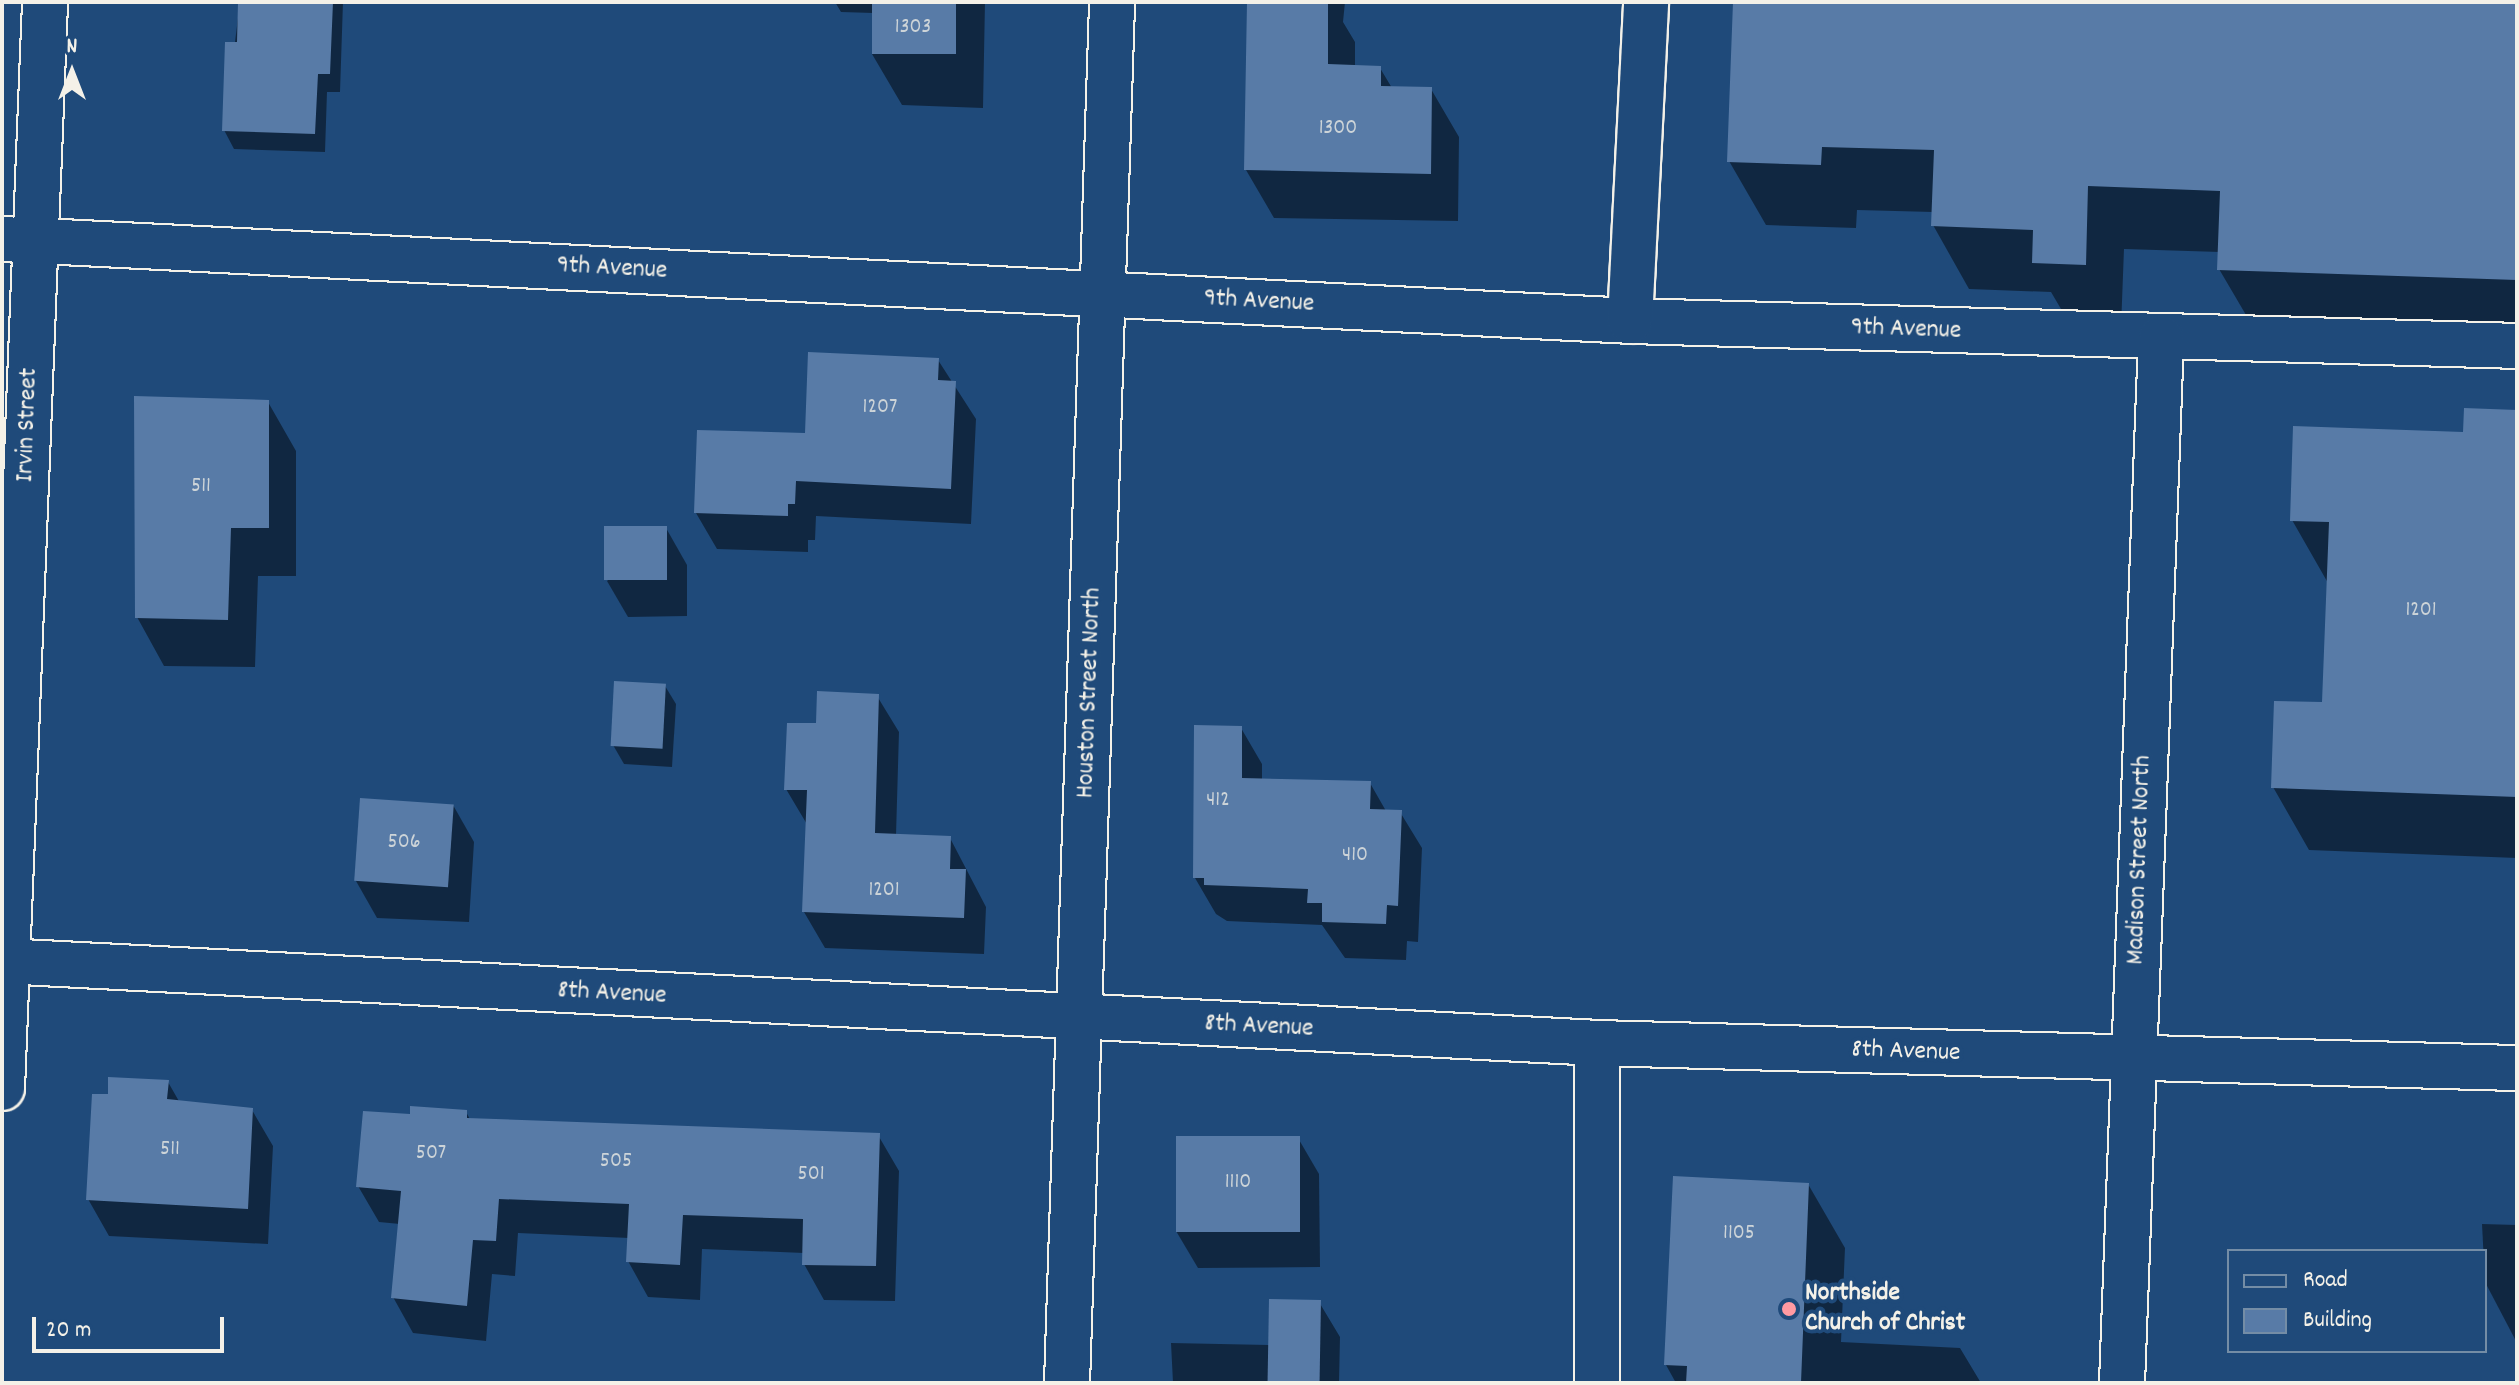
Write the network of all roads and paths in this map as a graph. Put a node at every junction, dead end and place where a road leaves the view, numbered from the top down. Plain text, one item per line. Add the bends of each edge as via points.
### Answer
1 (45, 2) edge
2 (1112, 2) edge
3 (1646, 2) edge
4 (19, 239) edge
5 (1104, 294) junction
6 (1630, 321) junction
7 (2161, 338) junction
8 (2517, 346) edge
9 (4, 962) edge
10 (1078, 1019) junction
11 (1597, 1043) junction
12 (2132, 1059) junction
13 (2517, 1068) edge
14 (2, 1088) edge
15 (1067, 1383) edge
16 (1597, 1383) edge
17 (2122, 1383) edge

1 - 4 street, Irvin Street
2 - 5 street, Houston Street North
3 - 6 street
4 - 5 street, 9th Avenue
4 - 9 street, Irvin Street
5 - 6 street, 9th Avenue
5 - 10 street, Houston Street North
6 - 7 street, 9th Avenue
7 - 8 street, 9th Avenue
7 - 12 street, Madison Street North
9 - 10 street, 8th Avenue
9 - 14 street, Irvin Street
10 - 11 street, 8th Avenue
10 - 15 street, Houston Street North
11 - 12 street, 8th Avenue
11 - 16 street
12 - 13 street, 8th Avenue
12 - 17 street, Madison Street North

